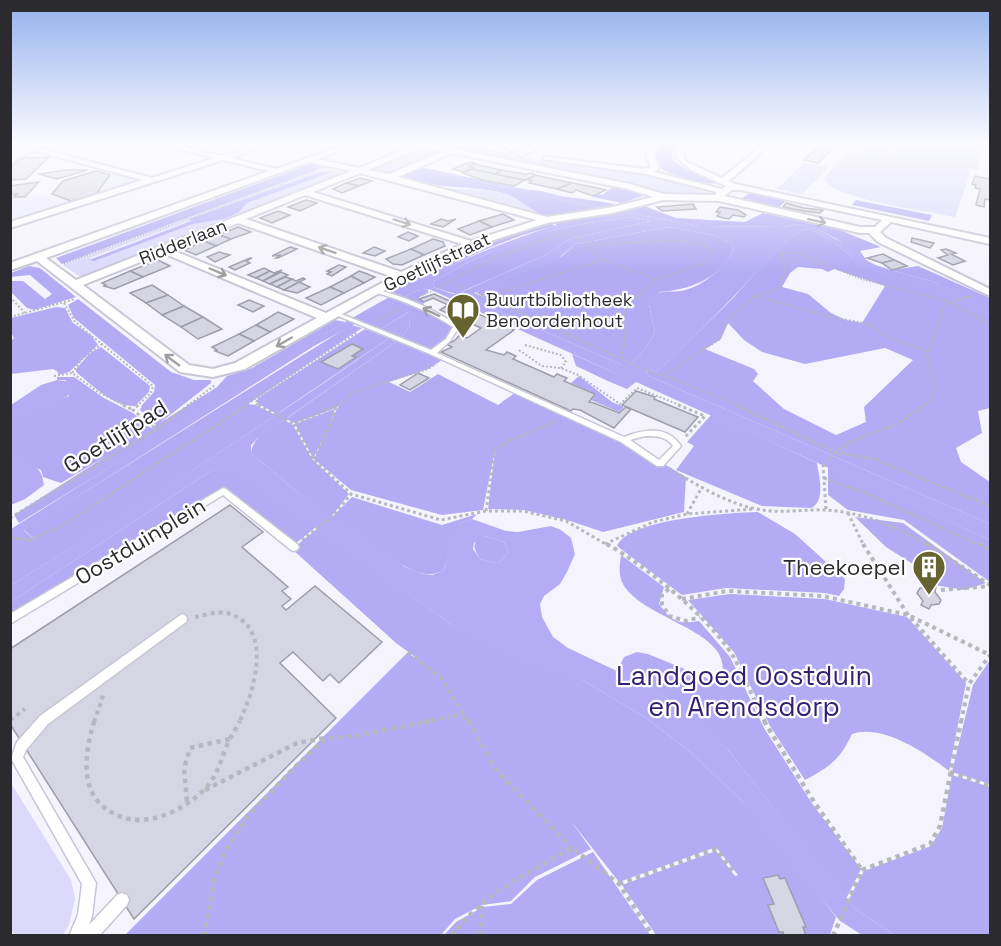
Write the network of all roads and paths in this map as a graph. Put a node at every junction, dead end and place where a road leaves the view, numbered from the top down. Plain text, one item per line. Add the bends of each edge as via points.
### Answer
1 (135, 186) edge
2 (235, 186) edge
3 (274, 186) edge
4 (323, 186) edge
5 (425, 186) edge
6 (627, 186) edge
7 (694, 186) edge
8 (727, 186) edge
9 (743, 186) edge
10 (306, 193) junction
11 (721, 194) junction
12 (663, 197) junction
13 (239, 219) junction
14 (888, 219) junction
15 (546, 220) junction
16 (10, 225) edge
17 (562, 229) dead end
18 (873, 231) junction
19 (567, 232) junction
20 (990, 241) edge
21 (471, 244) junction
22 (593, 245) junction
23 (164, 250) junction
24 (39, 257) junction
25 (603, 260) junction
26 (10, 267) edge
27 (54, 267) junction
28 (402, 276) junction
29 (656, 279) junction
30 (449, 281) junction
31 (77, 284) junction
32 (376, 291) junction
33 (428, 292) dead end
34 (990, 293) edge
35 (755, 296) junction
36 (10, 297) edge
37 (485, 297) junction
38 (968, 298) dead end
39 (950, 302) junction
40 (410, 303) junction
41 (26, 312) junction
42 (334, 316) junction
43 (10, 317) edge
44 (990, 324) edge
45 (366, 327) junction
46 (102, 344) junction
47 (525, 345) dead end
48 (519, 350) dead end
49 (927, 351) junction
50 (432, 353) junction
51 (622, 358) junction
52 (444, 359) junction
53 (561, 368) junction
54 (227, 370) junction
55 (72, 373) junction
56 (664, 375) junction
57 (54, 376) dead end
58 (257, 398) junction
59 (248, 404) junction
60 (256, 404) junction
61 (336, 408) junction
62 (133, 410) junction
63 (570, 416) junction
64 (294, 424) junction
65 (157, 429) junction
66 (624, 440) junction
67 (677, 446) junction
68 (832, 453) junction
69 (313, 459) junction
70 (660, 464) junction
71 (824, 478) junction
72 (702, 487) junction
73 (351, 494) junction
74 (990, 506) edge
75 (757, 509) junction
76 (826, 509) junction
77 (486, 511) junction
78 (848, 513) junction
79 (687, 514) junction
80 (10, 518) edge
81 (312, 532) dead end
82 (12, 540) edge
83 (605, 544) junction
84 (294, 547) dead end
85 (990, 549) edge
86 (990, 586) edge
87 (669, 588) junction
88 (941, 590) dead end
89 (682, 599) junction
90 (908, 615) junction
91 (700, 616) junction
92 (182, 619) joint
93 (10, 620) edge
94 (408, 652) dead end
95 (990, 655) edge
96 (113, 669) junction
97 (969, 684) junction
98 (25, 709) dead end
99 (464, 714) junction
100 (10, 720) edge
101 (326, 738) junction
102 (230, 739) junction
103 (950, 772) junction
104 (990, 786) edge
105 (204, 790) junction
106 (187, 802) junction
107 (572, 848) junction
108 (862, 870) junction
109 (734, 873) dead end
110 (619, 884) junction
111 (122, 900) dead end
112 (482, 906) junction
113 (75, 936) edge
114 (87, 936) edge
115 (204, 936) edge
116 (452, 936) edge
117 (480, 936) edge
118 (653, 936) edge
119 (833, 936) edge

1 - 16 street
2 - 24 street
3 - 27 path
4 - 10 street, Ridderlaan
5 - 15 street
6 - 12 street
7 - 11 street
8 - 11 street
9 - 14 street
10 - 13 street, Ridderlaan
10 -> 21 street
11 - 12 street
11 -> 18 street
12 - 15 street, Goetlijfstraat via 613,210
13 - 23 street, Ridderlaan
28 -> 13 street
14 - 18 street via 882,229
14 - 20 street
15 - 21 street, Goetlijfstraat
17 - 19 path
18 - 34 street via 882,240
19 - 22 path
19 - 30 path via 500,254
21 - 28 street, Goetlijfstraat
22 - 25 path via 590,248
22 - 29 path via 684,240 705,244 713,250 702,264
23 - 31 street, Ridderlaan
23 -> 42 street
24 - 26 street
24 - 27 street
25 - 29 path
25 - 37 path
27 - 31 street
28 - 32 street, Goetlijfstraat
29 - 51 path via 625,309
30 - 33 path
30 - 37 path
54 -> 31 street via 185,369
32 - 40 lane
32 - 42 street, Goetlijfstraat
35 - 39 path via 782,287 786,265 782,253 788,251 861,279
35 - 49 path via 868,324 890,338
35 - 56 path via 731,317 720,339
36 - 41 path
37 - 51 path
38 - 39 path
39 - 44 path
39 - 49 path via 943,309
40 - 45 path
50 -> 40 lane via 456,327
41 - 43 path
41 - 46 path via 64,303 75,322
42 - 45 lane
42 -> 54 street, Goetlijfstraat
45 - 50 lane
45 - 58 path
46 - 55 path
46 - 62 path via 153,386
47 - 53 path via 561,355 566,362
48 - 53 path via 542,366
49 - 68 path via 935,384 931,401 894,425 856,438
50 - 52 lane
51 - 56 path
52 - 61 path via 428,369 354,392
52 - 63 lane
53 - 67 path via 579,375 620,404 637,388 705,416
54 - 65 path, Goetlijfpad via 208,391
55 - 57 path
55 - 62 path
56 - 68 path via 759,414
58 - 59 path
58 - 60 path
59 - 60 path
59 - 82 path via 62,526 31,540
60 - 64 path
61 - 64 path
61 - 69 path
62 - 65 path
63 - 66 lane
63 - 77 path via 495,450
64 - 69 path
65 - 80 path, Goetlijfpad
66 - 67 lane via 658,434 674,439
66 - 70 lane
67 - 70 lane
68 - 71 path via 823,466
68 - 74 path via 877,460
69 - 73 path
70 - 72 path
71 - 76 path
71 - 85 path
72 - 75 path
72 - 79 path
73 - 77 path via 441,520
73 - 81 path via 332,517
75 - 76 path
75 - 79 path
76 - 78 path
77 - 83 path via 522,511 566,521
78 - 86 path via 912,534
78 - 90 path via 870,558
79 - 83 path via 653,522
83 - 87 path
84 - 93 lane, Oostduinplein via 222,491
86 - 88 path
87 - 89 path
87 - 91 path via 662,594 662,604 669,616 686,621
89 - 90 path via 727,591 823,596
89 - 91 path
90 - 95 path
90 - 97 path
91 - 108 path via 732,655 767,727
92 - 96 lane
92 - 102 path via 225,612 250,631 258,649 260,668 254,691
94 - 99 path via 441,677
95 - 97 path
96 - 106 path via 93,723 87,753 93,799 119,816 138,821 159,817
96 - 113 lane via 44,720 21,746 17,758 89,883 85,916
97 - 103 path
98 - 100 path
99 - 101 path
99 - 107 path via 498,772
101 - 105 path via 297,743
101 - 115 path via 264,799 232,839 214,881
102 - 105 path via 218,772
102 - 106 path via 213,744 199,742 190,748 184,769
103 - 104 path
103 - 108 path via 940,826 930,844
105 - 106 path
107 - 110 path
107 - 112 path via 507,885
108 - 119 path
109 - 110 path via 716,849
110 - 118 path
111 - 114 lane
112 - 116 path
112 - 117 path

